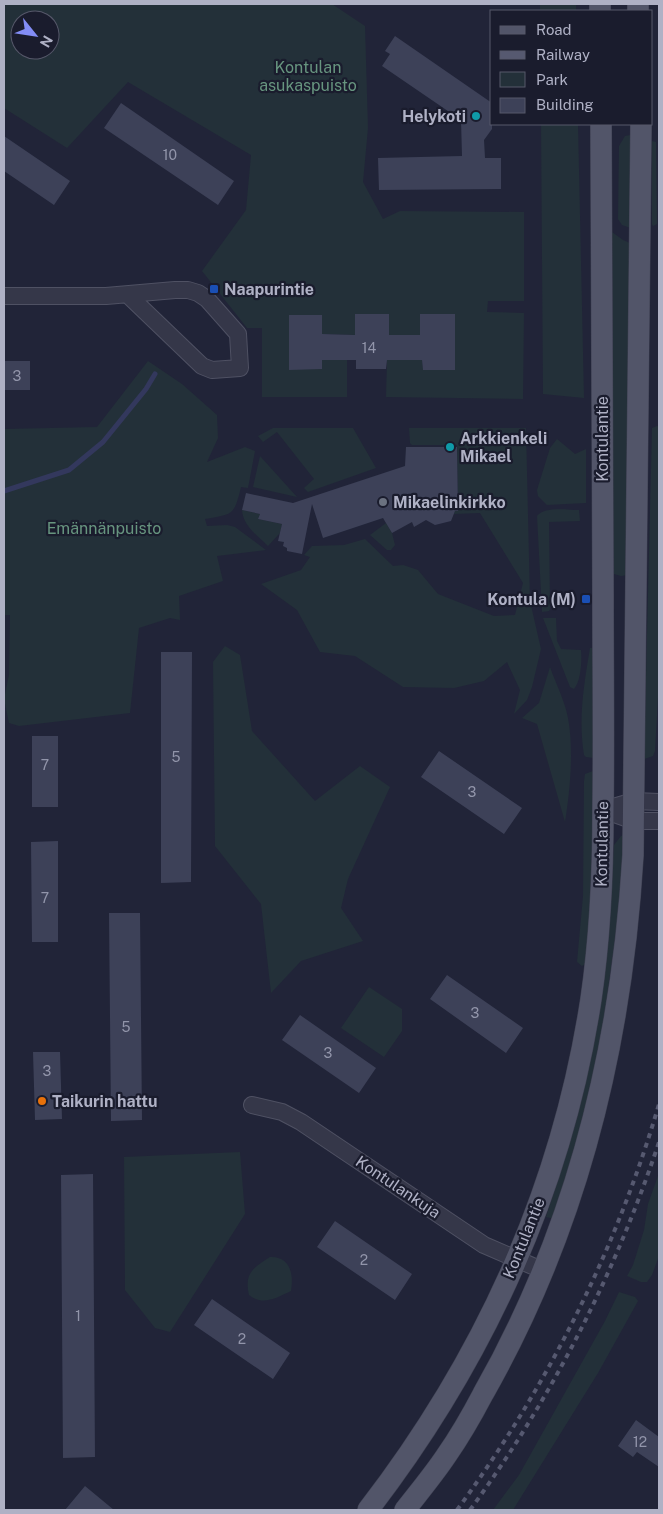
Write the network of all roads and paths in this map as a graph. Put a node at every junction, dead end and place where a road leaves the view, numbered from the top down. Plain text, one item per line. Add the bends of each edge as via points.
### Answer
1 (601, 125) edge
2 (641, 125) edge
3 (128, 295) junction
4 (4, 296) edge
5 (659, 802) edge
6 (603, 810) junction
7 (634, 811) junction
8 (659, 821) edge
9 (252, 1105) dead end
10 (518, 1260) junction
11 (544, 1271) junction
12 (368, 1510) edge
13 (406, 1510) edge

1 - 6 main road, Kontulantie
2 - 7 main road, Kontulantie
3 - 3 street via 202,366 212,370 240,368 238,334 198,293 175,290
3 - 4 street
5 - 7 street
6 - 7 street
6 - 10 main road, Kontulantie via 597,943 582,1047 558,1147
7 - 8 street
7 - 11 main road, Kontulantie via 629,919 611,1045 585,1149
9 - 10 street, Kontulankuja via 282,1112 301,1122 484,1245
10 - 11 street, Kontulankuja
10 - 12 main road, Kontulantie via 465,1366 412,1451
11 - 13 main road, Kontulantie via 517,1330 469,1418

